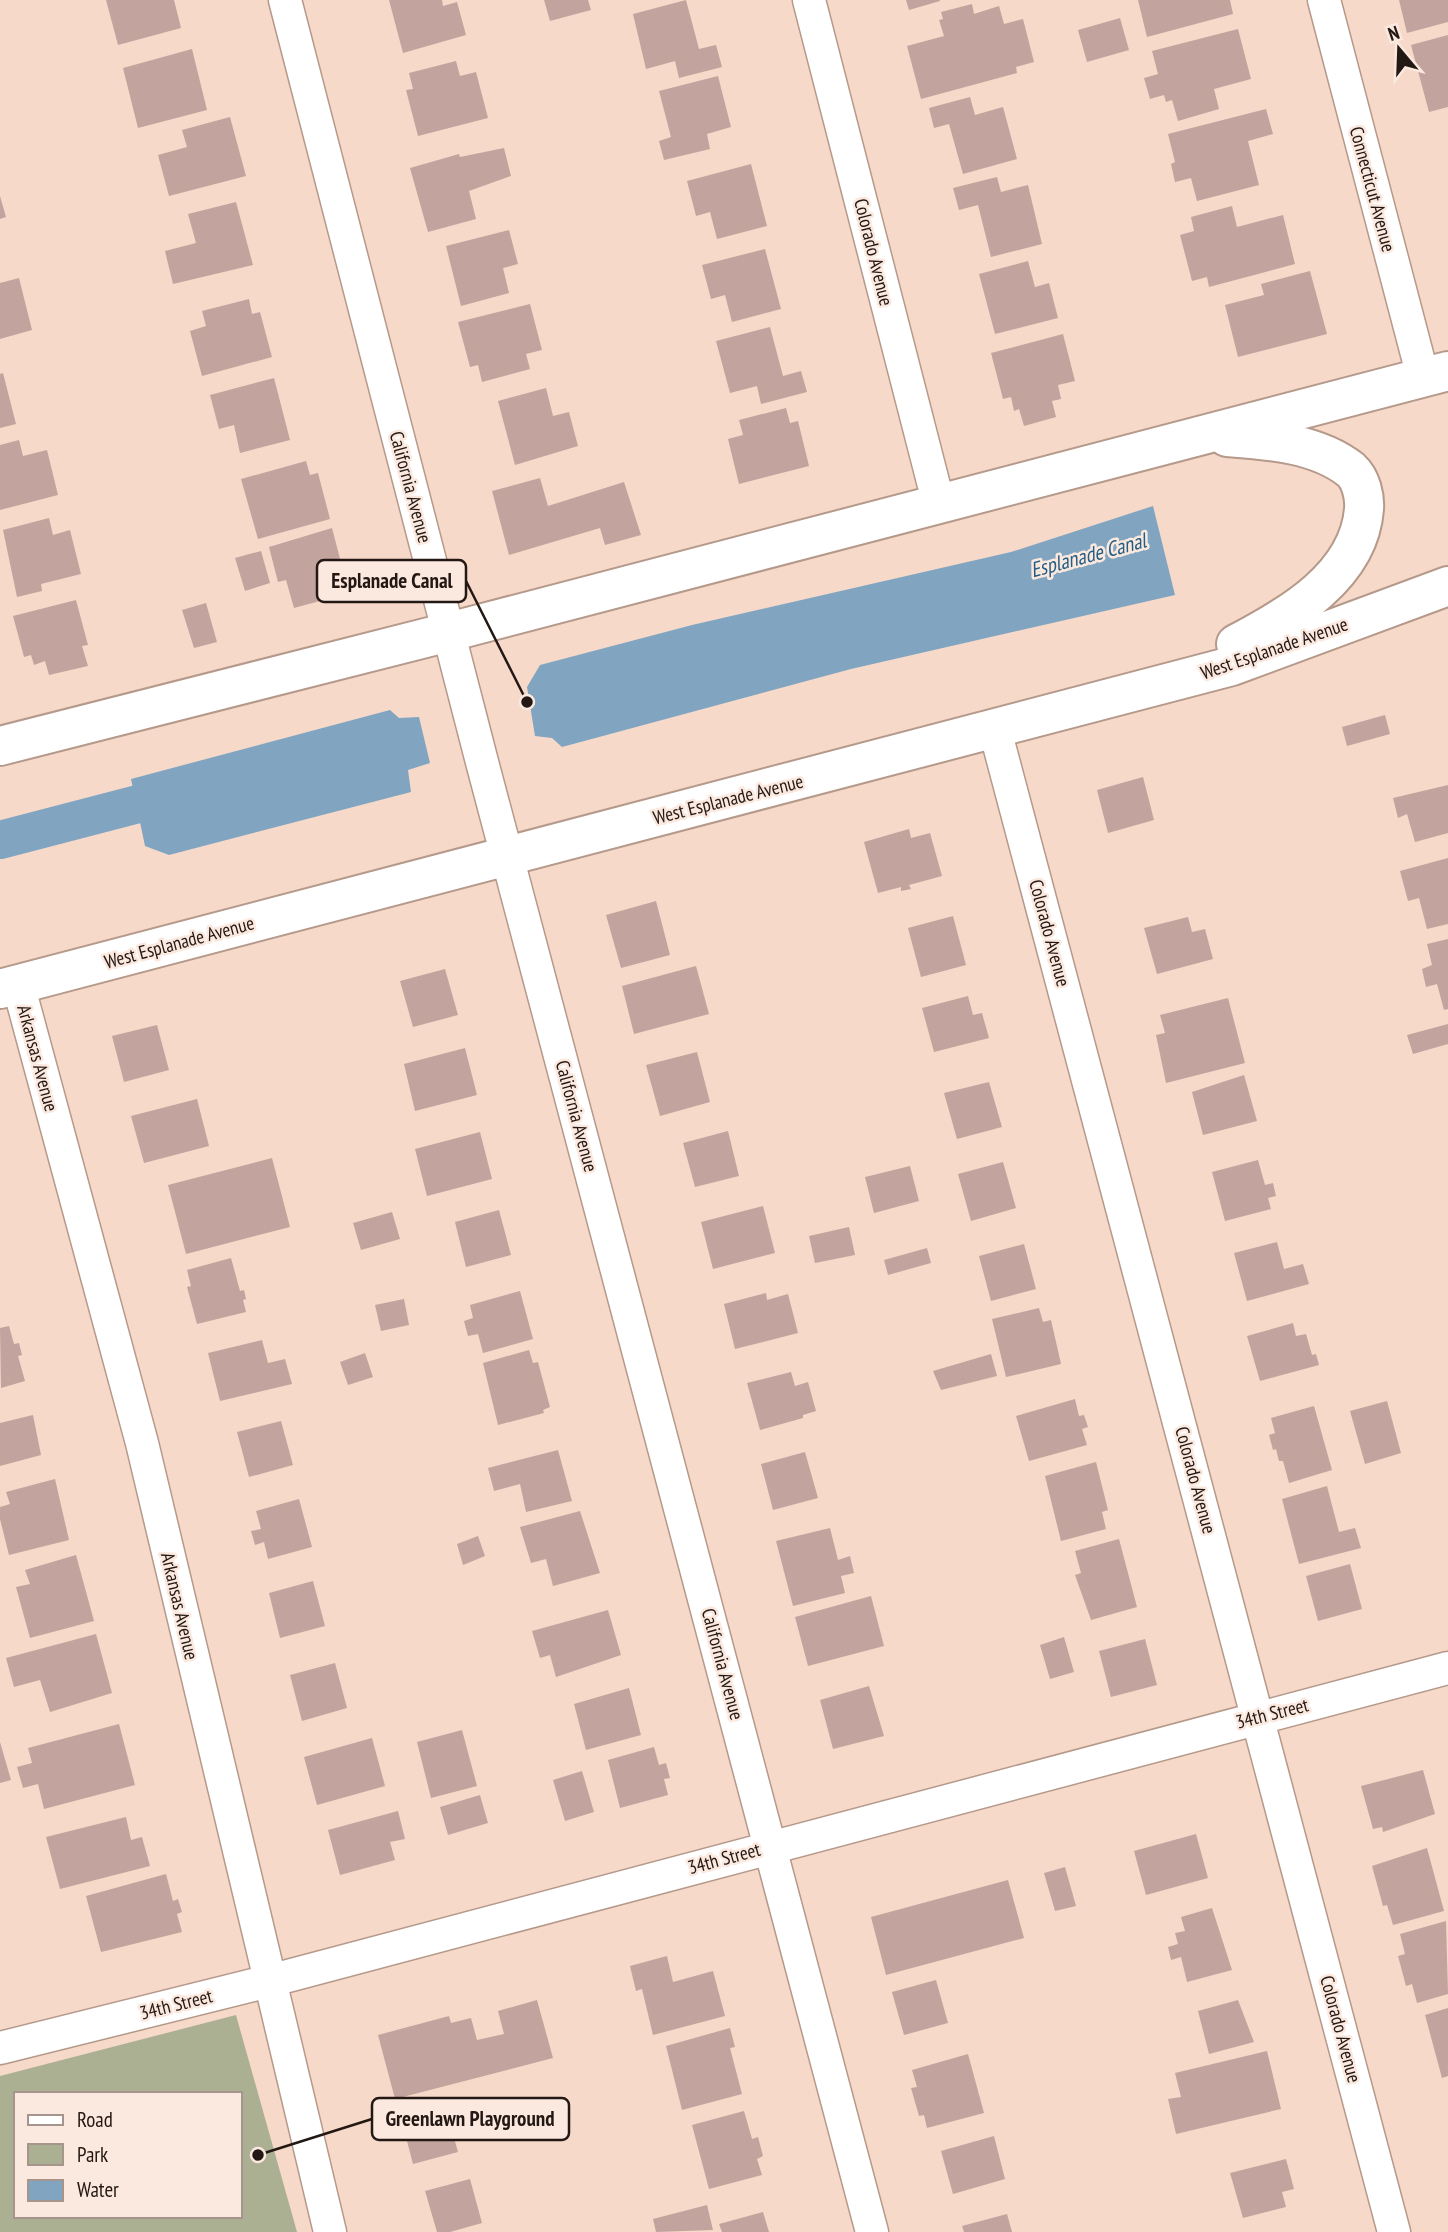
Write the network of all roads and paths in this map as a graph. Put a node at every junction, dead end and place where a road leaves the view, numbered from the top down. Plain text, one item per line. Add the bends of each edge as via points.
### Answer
1 (285, 0) edge
2 (809, 0) edge
3 (1324, 0) edge
4 (1435, 374) edge
5 (1203, 435) junction
6 (939, 505) junction
7 (1448, 586) edge
8 (449, 632) junction
9 (1150, 688) junction
10 (995, 730) junction
11 (0, 746) edge
12 (509, 856) junction
13 (9, 986) edge
14 (1448, 1668) edge
15 (1259, 1716) junction
16 (771, 1846) junction
17 (269, 1981) junction
18 (0, 2048) edge
19 (330, 2232) edge
20 (872, 2232) edge
21 (1394, 2232) edge

1 - 8 street, California Avenue
2 - 6 street, Colorado Avenue
3 - 4 street, Connecticut Avenue
4 - 5 main road
5 - 6 main road
5 - 9 main road via 1301,446 1330,458 1353,472 1365,497 1363,523 1351,555 1324,586 1272,625
6 - 8 main road
7 - 9 main road, West Esplanade Avenue via 1232,666
8 - 11 main road
8 - 12 street, California Avenue
9 - 10 main road, West Esplanade Avenue
10 - 12 main road, West Esplanade Avenue
10 - 15 street, Colorado Avenue
12 - 13 main road, West Esplanade Avenue
12 - 16 street, California Avenue
13 - 17 street, Arkansas Avenue via 142,1443
14 - 15 street, 34th Street
15 - 16 street, 34th Street
15 - 21 street, Colorado Avenue
16 - 17 street, 34th Street
16 - 20 street, California Avenue
17 - 18 street, 34th Street
17 - 19 street, Arkansas Avenue

